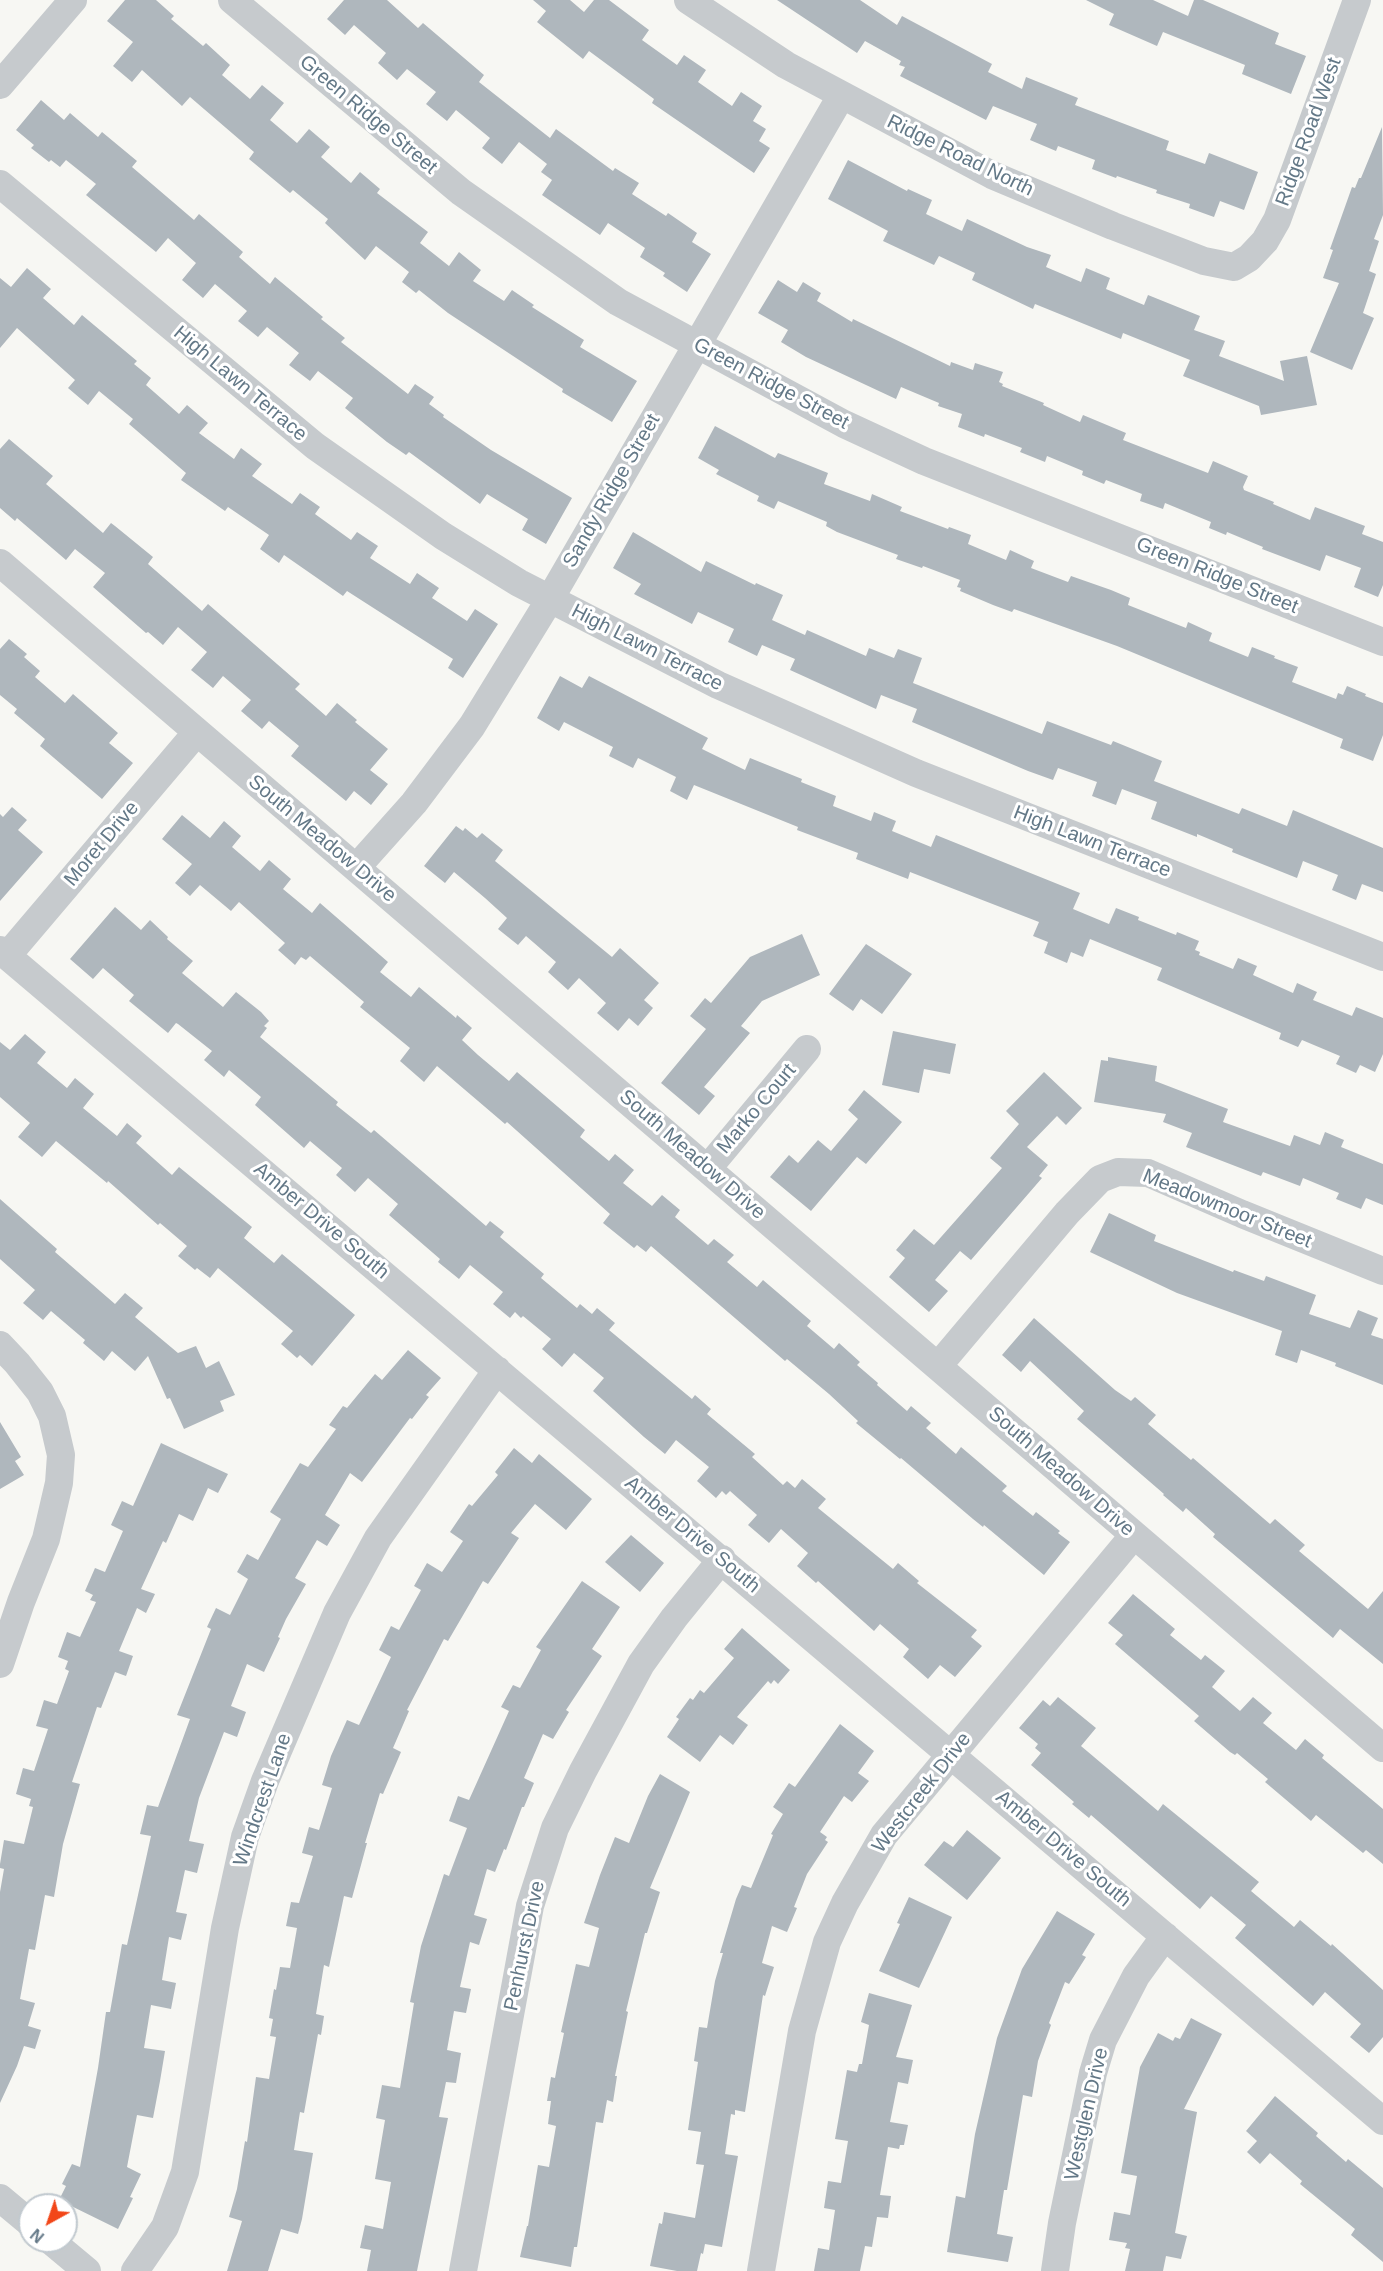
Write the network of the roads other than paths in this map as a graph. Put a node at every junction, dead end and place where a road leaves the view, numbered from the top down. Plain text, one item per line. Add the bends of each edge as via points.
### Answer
1 (73, 0) edge
2 (232, 0) edge
3 (688, 0) edge
4 (1357, 0) edge
5 (0, 85) edge
6 (841, 96) junction
7 (0, 184) edge
8 (1250, 258) joint
9 (696, 345) junction
10 (0, 563) edge
11 (550, 599) junction
12 (1383, 642) edge
13 (197, 732) junction
14 (356, 868) junction
15 (4, 953) edge
16 (1383, 957) edge
17 (807, 1049) dead end
18 (708, 1168) junction
19 (1383, 1271) edge
20 (0, 1345) edge
21 (938, 1366) junction
22 (497, 1370) junction
23 (1134, 1535) junction
24 (722, 1560) junction
25 (0, 1664) edge
26 (1383, 1748) edge
27 (950, 1754) junction
28 (1165, 1936) junction
29 (1383, 2121) edge
30 (0, 2198) edge
31 (18, 2213) edge
32 (65, 2253) edge
33 (87, 2271) edge
34 (135, 2271) edge
35 (463, 2271) edge
36 (761, 2271) edge
37 (1055, 2271) edge

1 - 5 street
2 - 9 street, Green Ridge Street via 461,192 618,302
3 - 6 street, Ridge Road North
4 - 8 street, Ridge Road West via 1277,220
6 - 8 street, Ridge Road North via 992,175 1113,226 1204,261 1234,267
6 - 9 street, Sandy Ridge Street
7 - 11 street, High Lawn Terrace via 315,446 443,536
9 - 11 street, Sandy Ridge Street
9 - 12 street, Green Ridge Street via 844,424 924,460
10 - 13 street, South Meadow Drive
11 - 14 street, Sandy Ridge Street via 472,726 414,803
11 - 16 street, High Lawn Terrace via 718,685 916,773
13 - 14 street, South Meadow Drive
13 - 15 street, Moret Drive
14 - 18 street, South Meadow Drive
15 - 22 street, Amber Drive South
17 - 18 street, Marko Court
18 - 21 street, South Meadow Drive
19 - 21 street, Meadowmoor Street via 1148,1173 1118,1172 1100,1179 1067,1213
20 - 25 street via 40,1392 52,1416 61,1455 46,1539
21 - 23 street, South Meadow Drive
22 - 24 street, Amber Drive South
22 - 34 street, Windcrest Lane via 378,1538 337,1613 265,1781 245,1837 225,1928 185,2172 165,2227
23 - 26 street, South Meadow Drive
23 - 27 street, Westcreek Drive
24 - 27 street, Amber Drive South
24 - 35 street, Penhurst Drive via 641,1664 555,1828 530,1906
27 - 28 street, Amber Drive South
27 - 36 street, Westcreek Drive via 884,1834 827,1941 802,2031
28 - 29 street, Amber Drive South
28 - 37 street, Westglen Drive via 1136,1976 1103,2040 1093,2073
30 - 31 street
32 - 33 street

